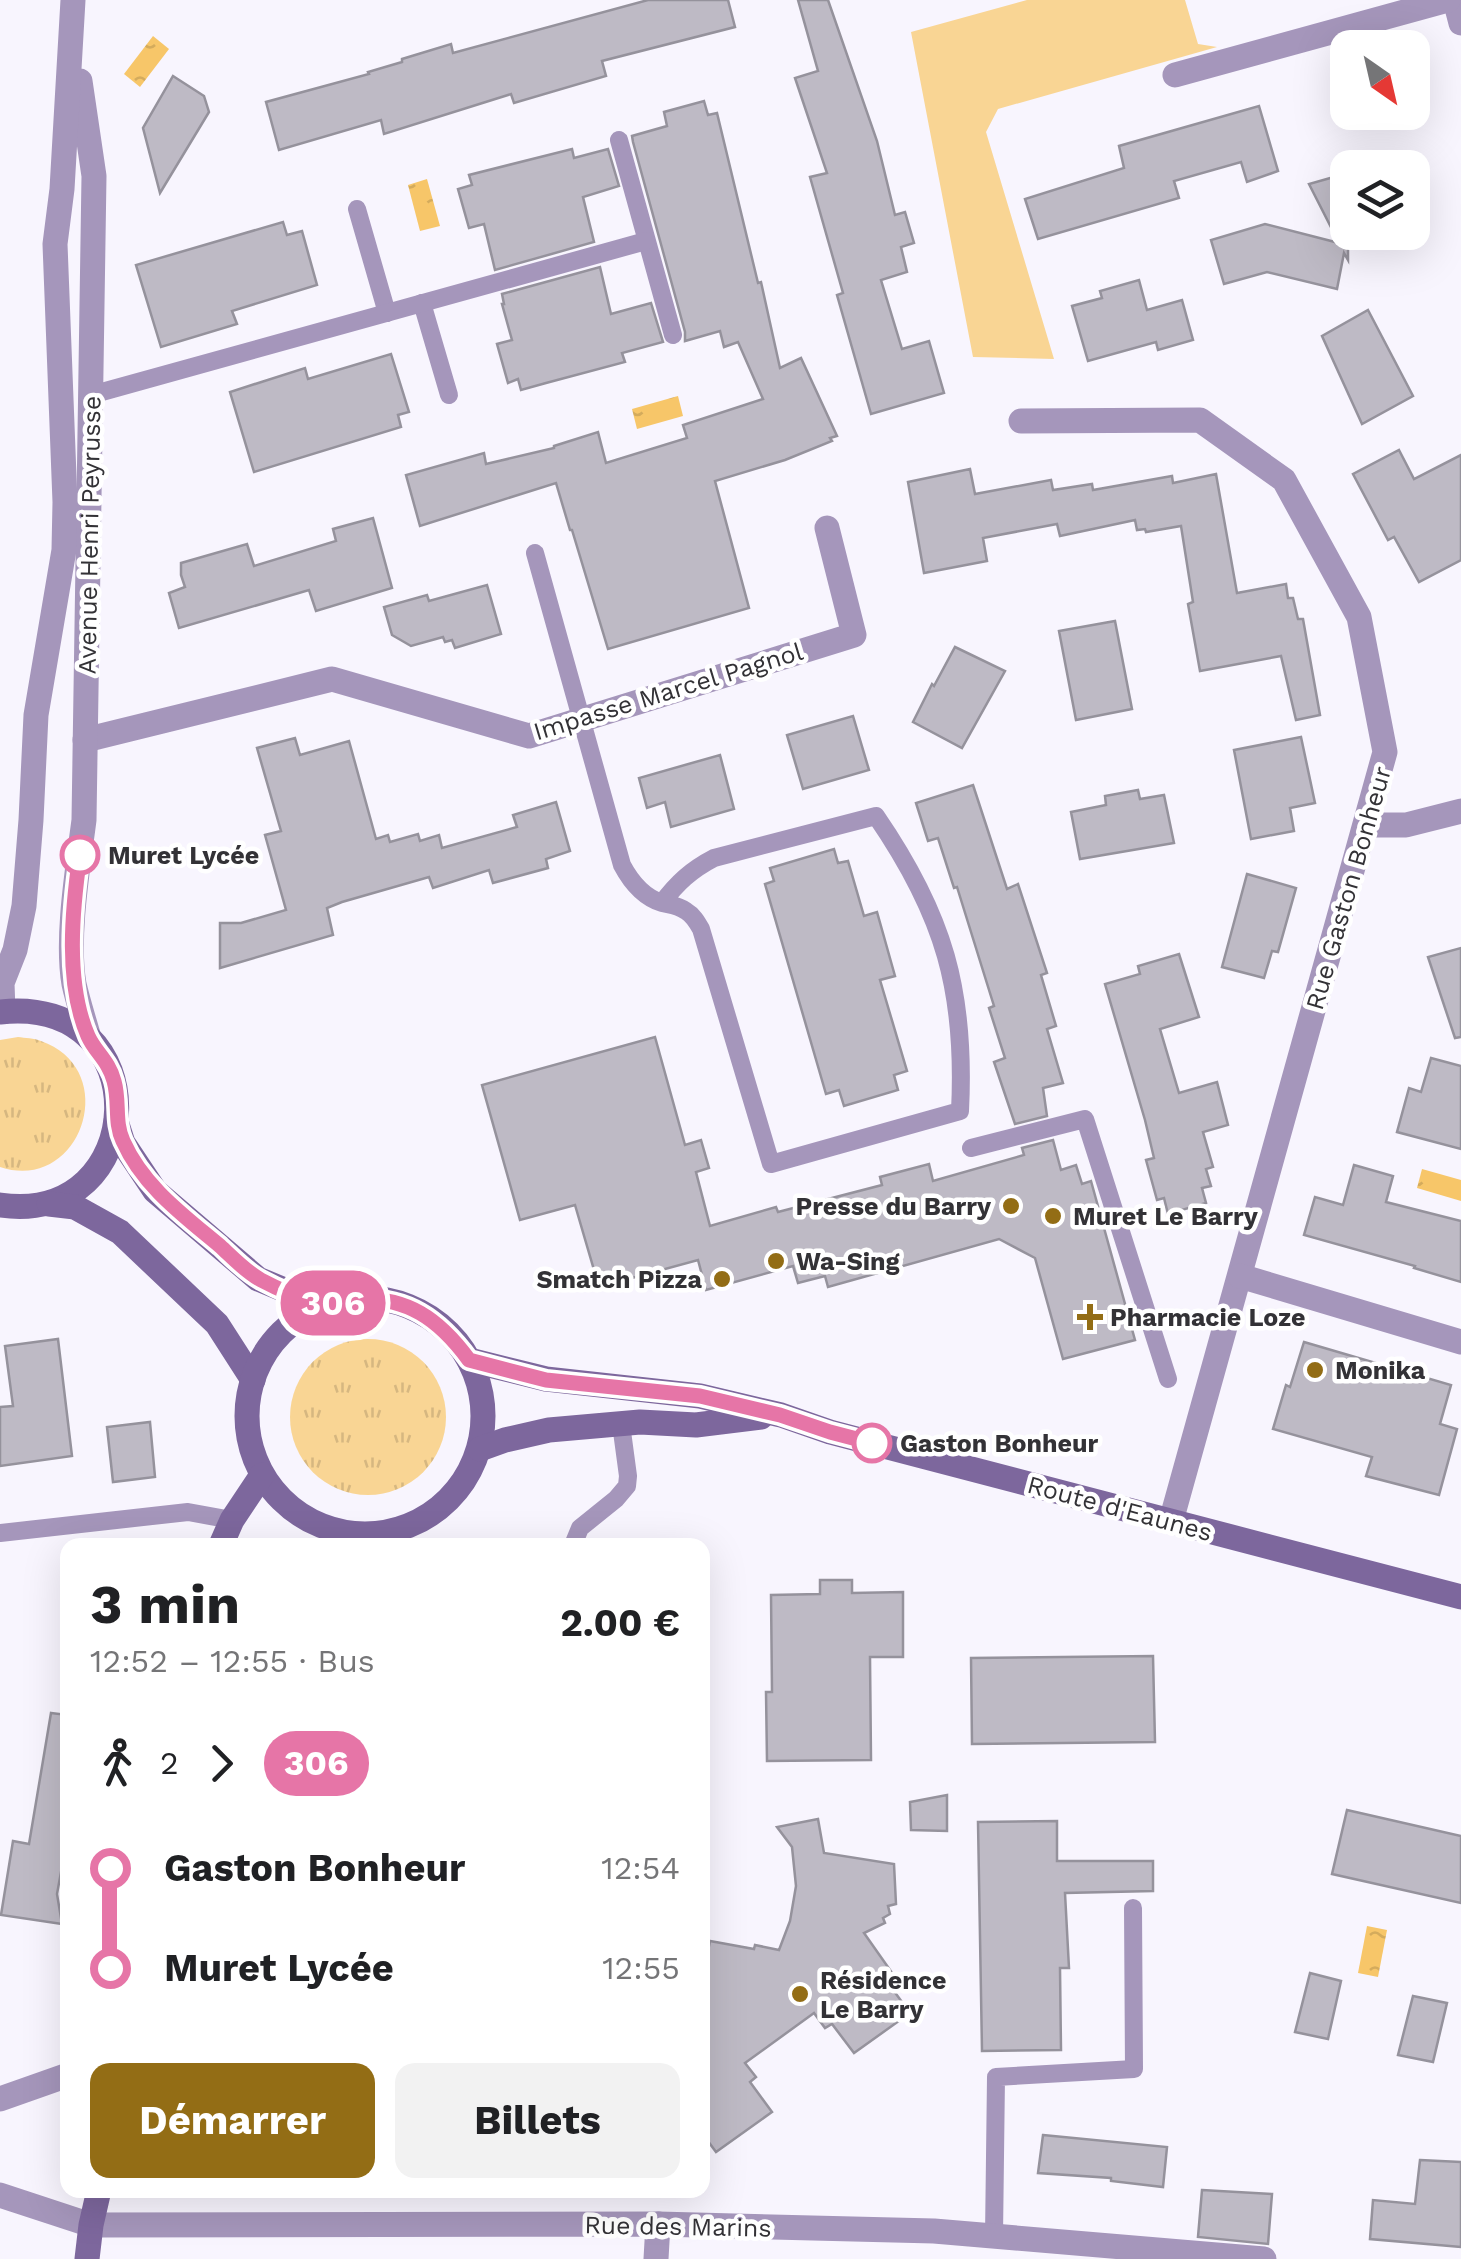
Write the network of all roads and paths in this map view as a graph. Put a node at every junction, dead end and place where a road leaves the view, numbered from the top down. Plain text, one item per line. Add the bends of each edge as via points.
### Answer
1 (74, 0) edge
2 (1452, 0) edge
3 (1461, 23) edge
4 (72, 31) junction
5 (1174, 75) dead end
6 (619, 140) dead end
7 (357, 209) dead end
8 (646, 241) junction
9 (422, 303) junction
10 (388, 312) junction
11 (672, 335) dead end
12 (91, 395) junction
13 (449, 395) dead end
14 (1021, 421) dead end
15 (827, 528) dead end
16 (535, 553) dead end
17 (582, 719) junction
18 (85, 740) junction
19 (1461, 812) edge
20 (1366, 825) junction
21 (662, 903) junction
22 (2, 1012) edge
23 (89, 1038) junction
24 (116, 1121) junction
25 (971, 1148) dead end
26 (44, 1204) junction
27 (0, 1205) edge
28 (1240, 1276) junction
29 (322, 1306) junction
30 (1461, 1342) edge
31 (469, 1360) junction
32 (1168, 1378) dead end
33 (253, 1380) junction
34 (780, 1415) junction
35 (620, 1424) junction
36 (480, 1449) junction
37 (262, 1474) junction
38 (232, 1520) junction
39 (1171, 1521) junction
40 (335, 1530) junction
41 (0, 1533) edge
42 (224, 1538) edge
43 (319, 1538) edge
44 (378, 1538) edge
45 (385, 1538) edge
46 (576, 1538) edge
47 (1461, 1597) edge
48 (1133, 1908) dead end
49 (60, 2078) edge
50 (0, 2099) edge
51 (0, 2195) edge
52 (96, 2198) edge
53 (658, 2224) junction
54 (90, 2225) junction
55 (994, 2236) junction
56 (87, 2259) edge
57 (656, 2259) edge
58 (1264, 2259) edge

1 - 4 street, Avenue Henri Peyrusse
2 - 3 street
2 - 5 street
4 - 12 street, Avenue Henri Peyrusse via 94,176
4 - 22 street, Avenue Henri Peyrusse via 56,244 64,550 36,715 24,906 2,983
6 - 8 lane
7 - 10 lane
8 - 9 lane
8 - 11 lane
9 - 10 lane
9 - 13 lane
10 - 12 lane
12 - 18 street, Avenue Henri Peyrusse
14 - 20 street, Rue Gaston Bonheur via 1200,420 1284,480 1359,617 1386,752
15 - 17 street, Impasse Marcel Pagnol via 854,635
16 - 17 lane
17 - 18 street, Impasse Marcel Pagnol via 529,736 332,679
17 - 21 lane via 622,865 637,888
18 - 23 street, Avenue Henri Peyrusse via 72,945
19 - 20 street via 1406,825
20 - 28 street, Rue Gaston Bonheur
21 - 21 lane via 686,911 701,929 771,1164 960,1111 959,1017 950,971 922,890 876,816 714,858 694,868
22 - 23 main road via 49,1014
23 - 24 main road via 114,1082
24 - 26 main road via 105,1158 89,1178
24 - 29 main road via 155,1191 258,1279
25 - 32 lane via 1085,1119
26 - 27 main road
26 - 33 main road via 75,1206 120,1232 217,1324
28 - 30 street
28 - 39 street, Rue Gaston Bonheur
29 - 31 main road via 378,1298 406,1306 431,1318
29 - 33 main road via 274,1340
31 - 34 main road, Route d'Eaunes via 546,1380 700,1396
31 - 36 main road via 483,1414
33 - 37 main road via 246,1421
34 - 35 main road, Route d'Eaunes via 696,1425
34 - 39 main road, Route d'Eaunes
35 - 36 main road, Route d'Eaunes via 549,1430
35 - 46 lane via 627,1486
36 - 45 main road via 434,1512
37 - 38 main road
37 - 40 main road via 300,1515
38 - 41 lane via 188,1512
38 - 42 main road
39 - 47 main road, Route d'Eaunes
40 - 43 main road
40 - 44 main road
48 - 55 lane via 1134,2069 996,2077
49 - 50 street
51 - 54 street, Rue des Marins
52 - 54 main road
53 - 54 street, Rue des Marins
53 - 55 street, Rue des Marins
53 - 57 street
54 - 56 main road
55 - 58 street, Rue des Marins

